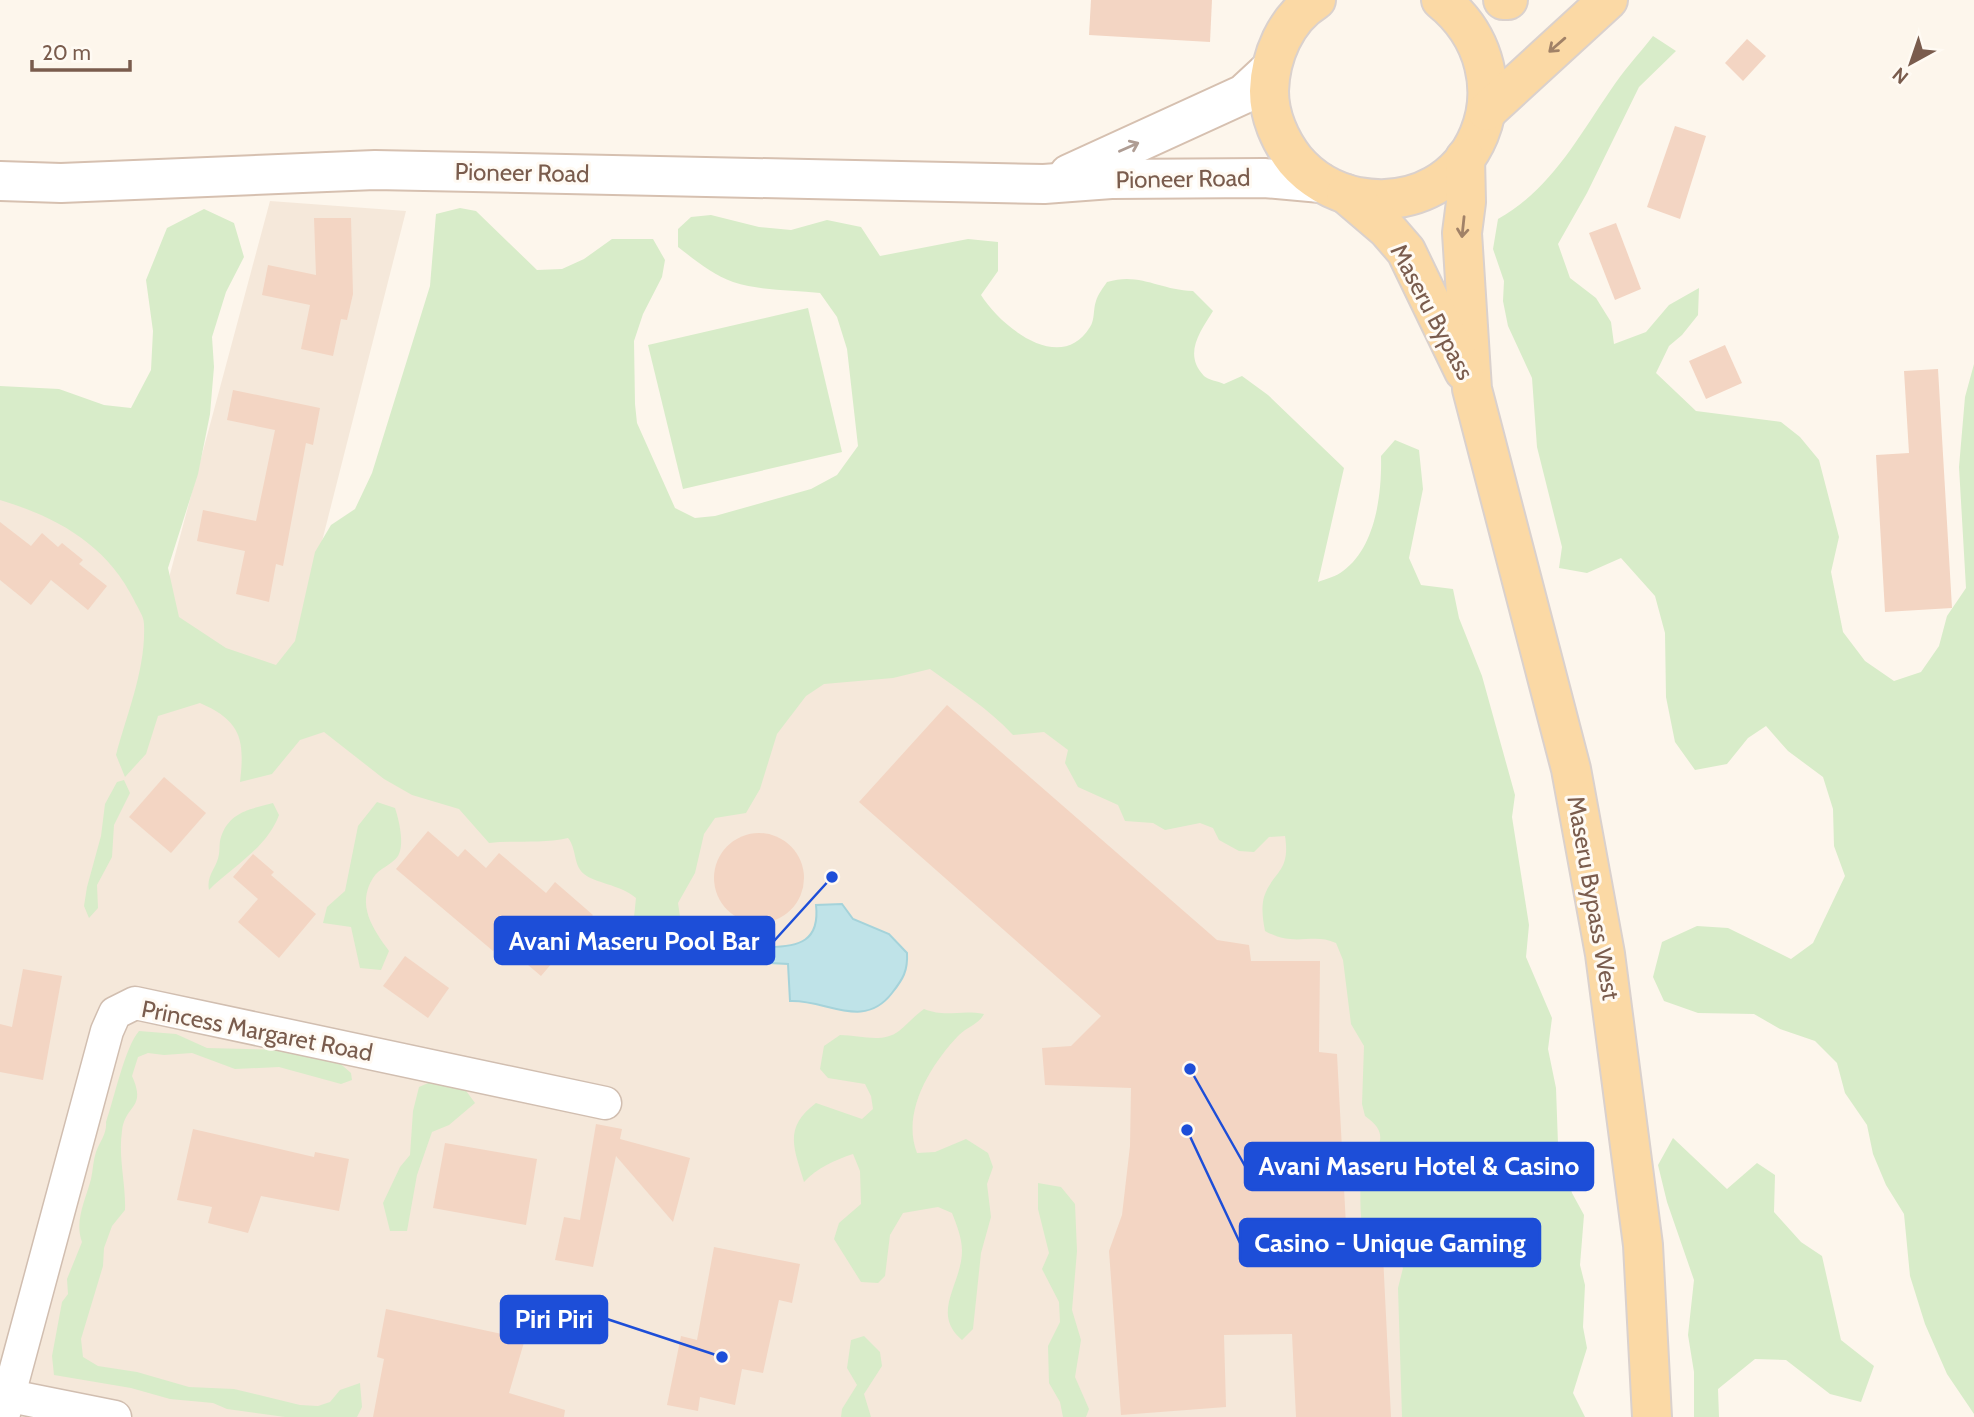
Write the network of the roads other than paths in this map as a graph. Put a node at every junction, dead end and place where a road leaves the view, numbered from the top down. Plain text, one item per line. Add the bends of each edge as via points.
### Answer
1 (1316, 0) edge
2 (1441, 0) edge
3 (1608, 0) edge
4 (1271, 69) junction
5 (1487, 111) junction
6 (1465, 159) junction
7 (0, 181) edge
8 (1044, 184) junction
9 (1333, 189) junction
10 (1472, 389) junction
11 (606, 1103) dead end
12 (4, 1402) edge
13 (115, 1417) edge
14 (1652, 1417) edge

1 - 4 main road via 1293,21
2 - 5 main road via 1473,34 1484,59
3 -> 5 main road
8 -> 4 main road, Pioneer Road via 1244,94
4 - 9 main road, Maseru Bypass via 1271,108 1284,146 1301,167
5 - 6 main road
6 - 9 main road via 1446,177 1411,194 1372,199
6 -> 10 main road, Maseru Bypass via 1462,233
7 - 8 main road, Pioneer Road via 61,183 375,170
8 - 9 main road, Pioneer Road via 1250,178 1294,179
9 - 10 main road, Maseru Bypass via 1387,229 1406,251
10 - 14 main road, Maseru Bypass West via 1571,769 1605,954 1643,1245
11 - 12 street, Princess Margaret Road via 135,1003 115,1013 107,1031
12 - 13 street

